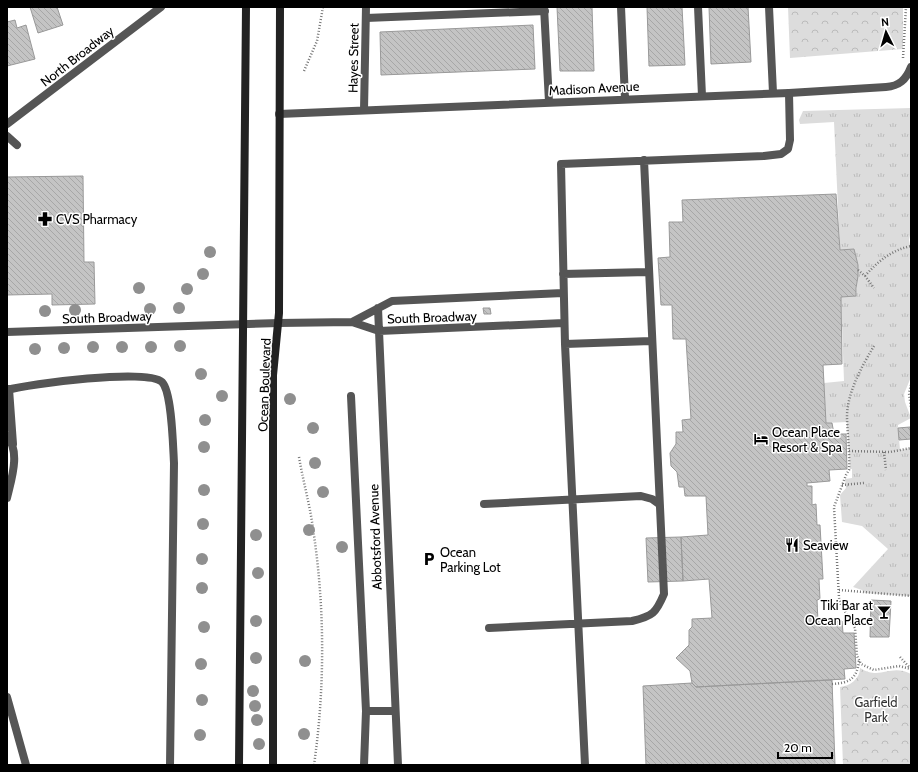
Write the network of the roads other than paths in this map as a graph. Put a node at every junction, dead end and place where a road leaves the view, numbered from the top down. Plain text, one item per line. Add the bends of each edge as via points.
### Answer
1 (160, 7) edge
2 (246, 7) edge
3 (280, 7) edge
4 (366, 7) edge
5 (621, 7) edge
6 (698, 7) edge
7 (769, 7) edge
8 (544, 9) edge
9 (366, 18) junction
10 (909, 73) edge
11 (772, 93) junction
12 (789, 93) junction
13 (702, 96) junction
14 (625, 99) junction
15 (549, 102) junction
16 (364, 110) junction
17 (279, 114) junction
18 (7, 124) edge
19 (7, 136) edge
20 (17, 145) dead end
21 (644, 160) junction
22 (648, 272) junction
23 (563, 274) junction
24 (563, 292) junction
25 (378, 308) junction
26 (352, 322) junction
27 (564, 323) junction
28 (279, 324) junction
29 (243, 325) junction
30 (379, 331) junction
31 (7, 332) edge
32 (651, 341) junction
33 (565, 344) junction
34 (8, 389) edge
35 (351, 396) dead end
36 (7, 436) edge
37 (14, 449) junction
38 (7, 498) edge
39 (572, 499) junction
40 (484, 504) dead end
41 (659, 504) junction
42 (578, 624) junction
43 (489, 628) dead end
44 (7, 697) edge
45 (395, 710) junction
46 (366, 711) junction
47 (26, 765) edge
48 (170, 765) edge
49 (239, 765) edge
50 (273, 765) edge
51 (364, 765) edge
52 (398, 765) edge
53 (585, 765) edge

1 - 18 street, North Broadway
2 - 29 main road, Ocean Boulevard
3 - 17 main road, Ocean Boulevard
4 - 9 street, Hayes Street
5 - 14 street
6 - 13 street
7 - 11 street
8 - 9 street
8 - 15 street
9 - 16 street, Hayes Street
10 - 12 street, Madison Avenue via 895,86
11 - 12 street, Madison Avenue
11 - 13 street, Madison Avenue
12 - 21 street via 790,140 788,149 781,154
13 - 14 street, Madison Avenue
14 - 15 street, Madison Avenue
15 - 16 street, Madison Avenue
16 - 17 street, Madison Avenue
17 - 28 main road, Ocean Boulevard
19 - 20 street
21 - 22 street
21 - 23 street via 561,164
22 - 23 street
22 - 32 street
23 - 24 street
24 - 25 street, South Broadway via 392,301
24 - 27 street
25 - 26 street, South Broadway
25 - 30 street, Abbotsford Avenue
26 - 28 street, South Broadway
26 - 30 street, South Broadway
27 - 30 street, South Broadway
27 - 33 street
28 - 29 street, South Broadway
28 - 50 main road, Ocean Boulevard via 274,375
29 - 31 street, South Broadway
29 - 49 main road, Ocean Boulevard
30 - 45 street, Abbotsford Avenue
32 - 33 street
32 - 41 street
33 - 39 street
34 - 37 street
34 - 48 street via 59,381 122,377 154,378 166,388 174,463
35 - 46 street
36 - 37 street
37 - 38 street
39 - 40 street
39 - 41 street via 641,496 652,498
39 - 42 street
41 - 42 street via 664,594 658,609 648,617 632,621
42 - 43 street
42 - 53 street
44 - 47 street
45 - 46 street
45 - 52 street, Abbotsford Avenue
46 - 51 street

